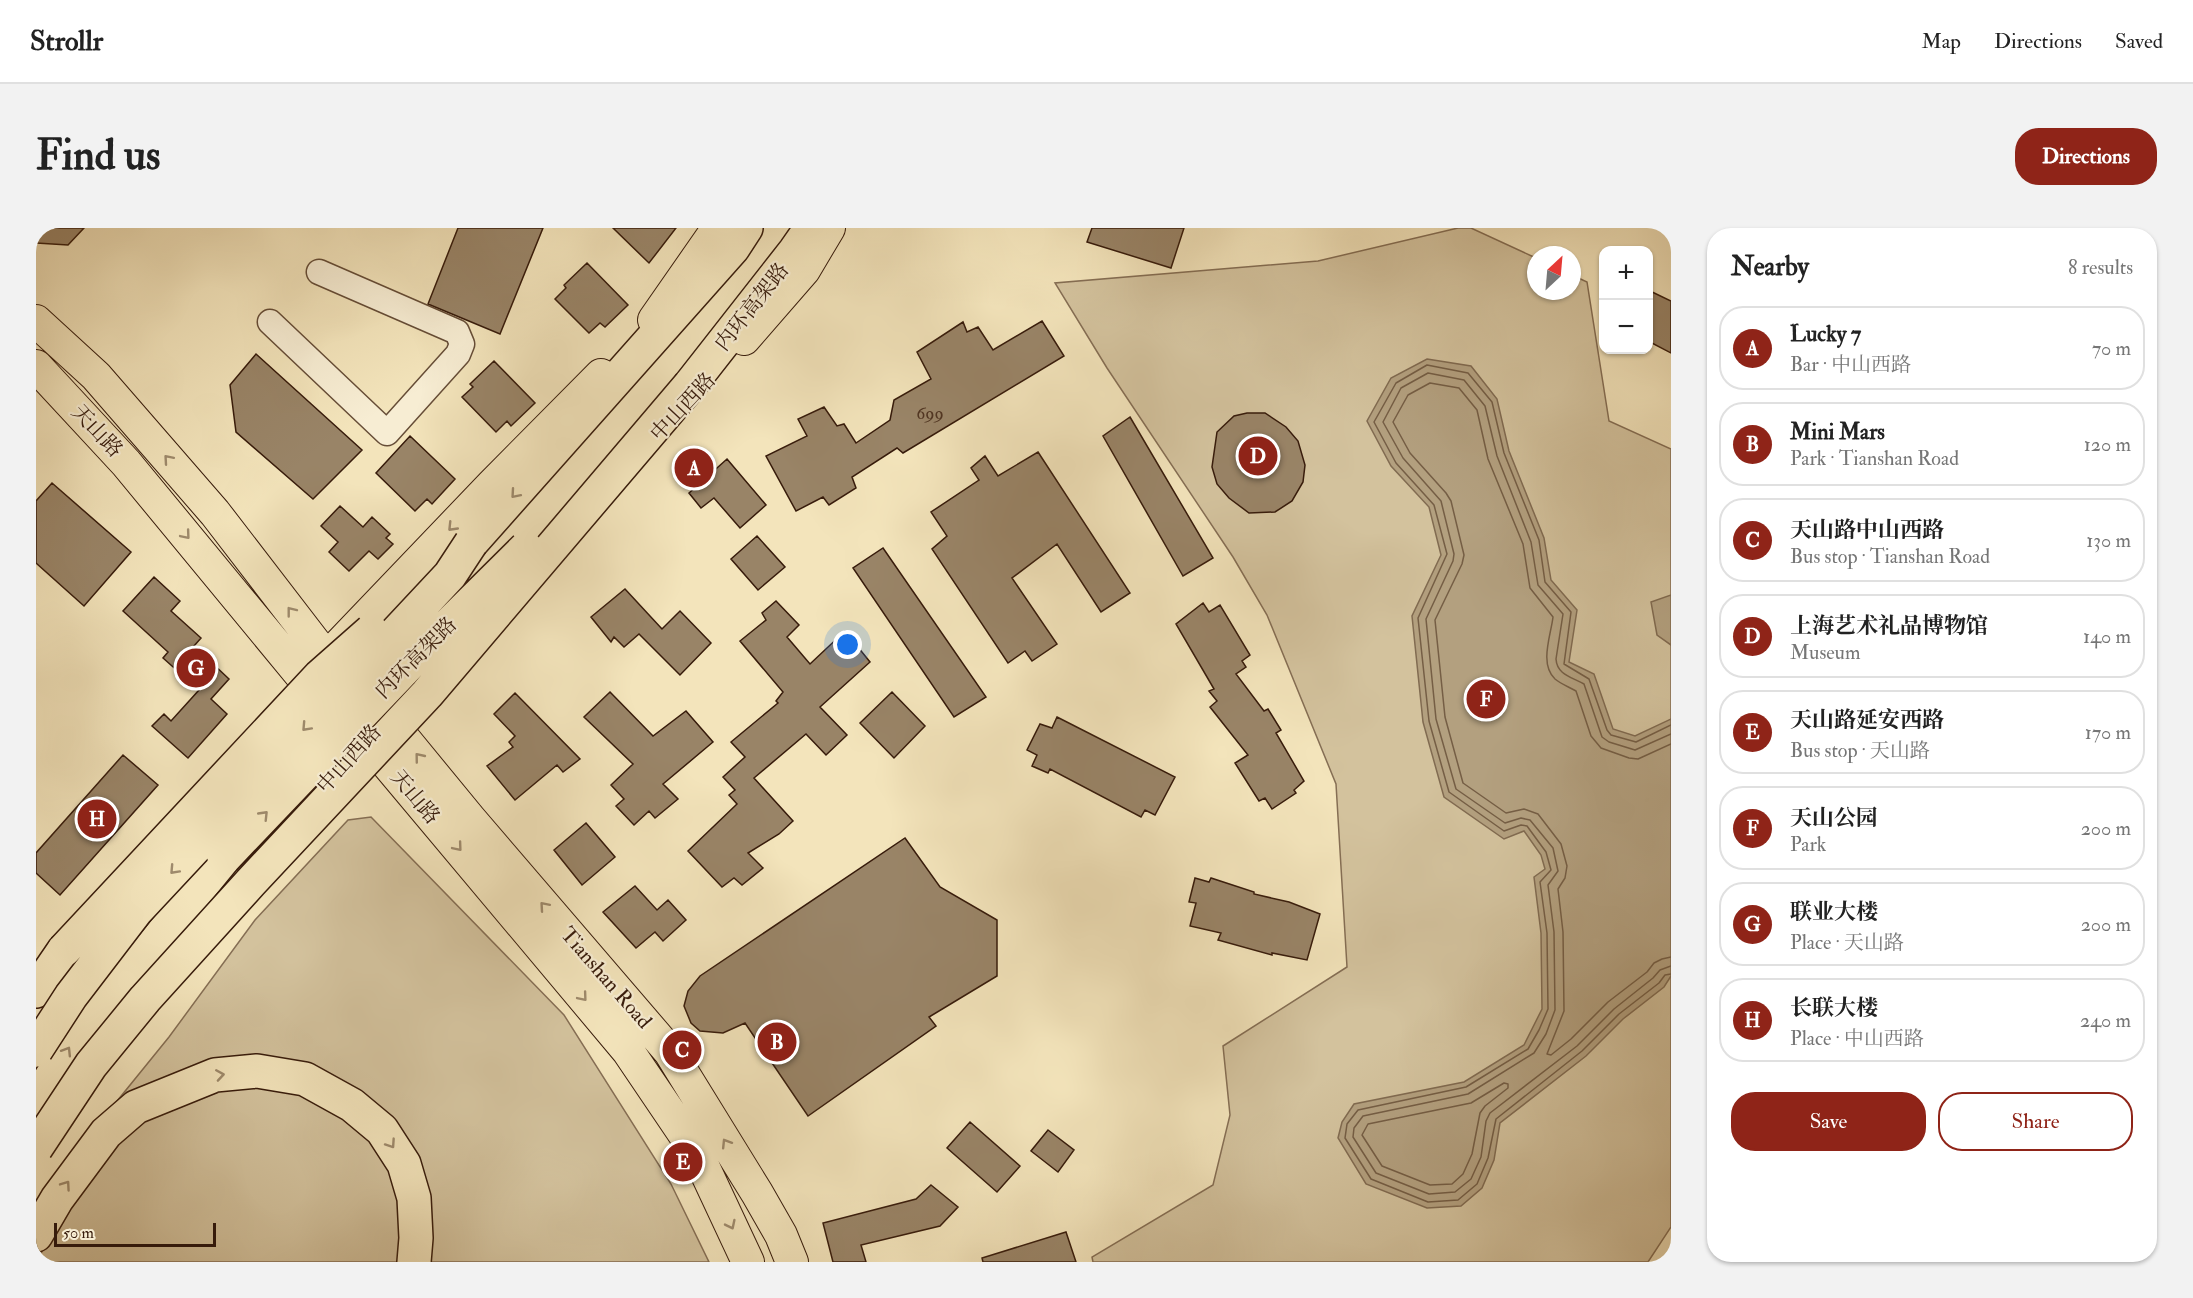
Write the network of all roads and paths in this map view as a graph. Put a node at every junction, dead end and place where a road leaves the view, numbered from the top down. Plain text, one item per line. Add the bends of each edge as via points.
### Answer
1 (718, 228) edge
2 (746, 228) edge
3 (811, 228) edge
4 (829, 228) edge
5 (319, 272) dead end
6 (36, 321) edge
7 (270, 322) dead end
8 (36, 366) edge
9 (690, 385) junction
10 (471, 543) junction
11 (328, 656) junction
12 (305, 680) junction
13 (375, 729) junction
14 (36, 991) edge
15 (36, 1010) edge
16 (36, 1050) edge
17 (36, 1101) edge
18 (36, 1149) edge
19 (36, 1235) edge
20 (414, 1262) edge
21 (748, 1262) edge
22 (792, 1262) edge

1 -> 11 main road via 647,329
2 -> 10 highway, 内环高架路 via 725,257
3 - 9 highway, 内环高架路
4 - 13 main road, 中山西路 via 804,270 713,376
5 - 7 street via 458,332 462,344 458,354 387,433
11 -> 6 main road, 天山路 via 215,513 96,376
8 -> 12 main road, 天山路 via 126,463
17 -> 9 highway, 内环高架路, bridge via 73,1042 224,858 410,663
9 - 18 highway, bridge via 428,694 144,999 91,1065
10 - 14 highway, bridge via 320,676 64,950
10 -> 16 highway, 内环高架路, bridge via 450,575 136,911 70,996
11 - 12 main road
11 - 13 main road, 天山路
12 - 13 main road, 天山路
12 - 15 main road via 96,922
13 - 18 main road, 中山西路 via 148,990 75,1088
13 -> 21 main road, 天山路 via 384,760 628,1051 697,1153
22 -> 13 main road, Tianshan Road via 762,1201 670,1052 401,735
19 -> 20 highway via 99,1141 136,1107 214,1075 257,1071 305,1079 352,1105 382,1130 404,1164 414,1198

